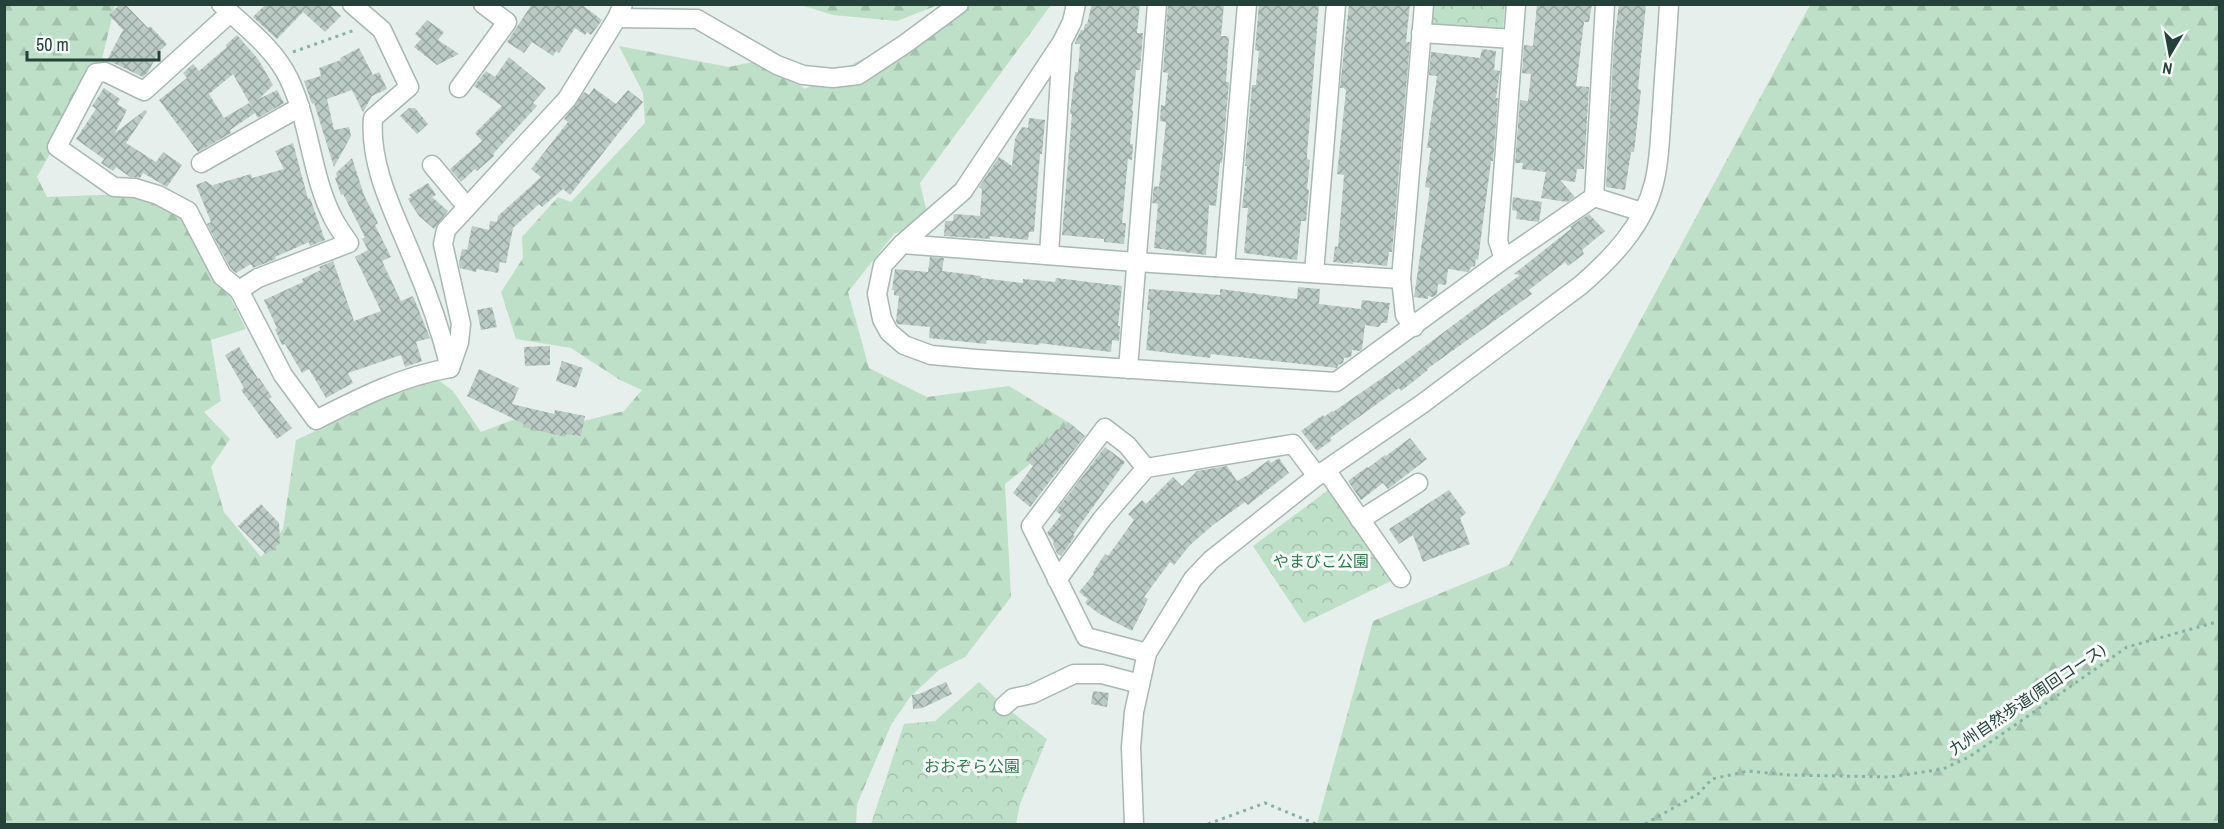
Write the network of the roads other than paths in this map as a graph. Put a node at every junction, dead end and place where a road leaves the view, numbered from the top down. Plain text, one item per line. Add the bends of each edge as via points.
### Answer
1 (352, 4) edge
2 (483, 4) edge
3 (959, 4) edge
4 (1076, 4) edge
5 (1157, 4) edge
6 (1247, 4) edge
7 (1336, 4) edge
8 (1424, 4) edge
9 (1516, 4) edge
10 (1605, 4) edge
11 (1669, 4) edge
12 (226, 9) edge
13 (620, 11) edge
14 (1421, 33) junction
15 (1513, 39) junction
16 (1062, 42) junction
17 (459, 88) dead end
18 (300, 107) junction
19 (201, 163) dead end
20 (432, 165) dead end
21 (1594, 198) junction
22 (467, 207) junction
23 (1642, 213) junction
24 (902, 244) junction
25 (1049, 255) junction
26 (1504, 259) junction
27 (1136, 262) junction
28 (1225, 267) junction
29 (1314, 273) junction
30 (1401, 279) junction
31 (239, 291) junction
32 (1414, 327) junction
33 (450, 369) junction
34 (1128, 369) junction
35 (1146, 468) junction
36 (1322, 473) junction
37 (1418, 483) dead end
38 (1360, 519) junction
39 (1401, 578) dead end
40 (1057, 580) junction
41 (1147, 653) junction
42 (1140, 684) junction
43 (1004, 706) dead end
44 (1134, 825) edge

1 - 33 street via 382,30 409,87 373,118 372,134 388,198 445,346
2 - 17 street via 507,22
3 - 13 street via 858,75 833,78 803,75 777,65 697,19
4 - 16 street
5 - 27 street
6 - 28 street
7 - 29 street
8 - 14 street
9 - 15 street
10 - 21 street
11 - 23 street via 1657,163
12 - 18 street via 275,58 289,77
12 - 31 street via 144,91 105,72 96,73 57,147 114,187 158,195 188,210 222,276
13 - 22 street via 567,99
14 - 15 street
14 - 30 street
15 - 26 street via 1498,241
16 - 24 street via 963,191
16 - 25 street
18 - 19 street
18 - 31 street via 331,215 349,243 258,278
20 - 22 street
21 - 23 street
21 - 26 street
22 - 33 street via 446,230 442,244 461,324
23 - 36 street via 1621,247 1581,285
24 - 25 street
24 - 34 street via 883,265 877,294 882,319 889,332 904,345 931,355
25 - 27 street
26 - 32 street
27 - 28 street
27 - 34 street
28 - 29 street
29 - 30 street
30 - 32 street via 1405,315
31 - 33 street via 283,375 316,420 375,390
32 - 34 street via 1336,382
35 - 36 street via 1293,444
35 - 40 street
35 - 40 street via 1127,445 1105,428 1031,526
36 - 38 street
36 - 41 street via 1211,560 1193,579
37 - 38 street
38 - 39 street
40 - 41 street via 1086,637
41 - 42 street
42 - 43 street via 1102,674 1074,674 1032,694 1013,698
42 - 44 street via 1131,747

